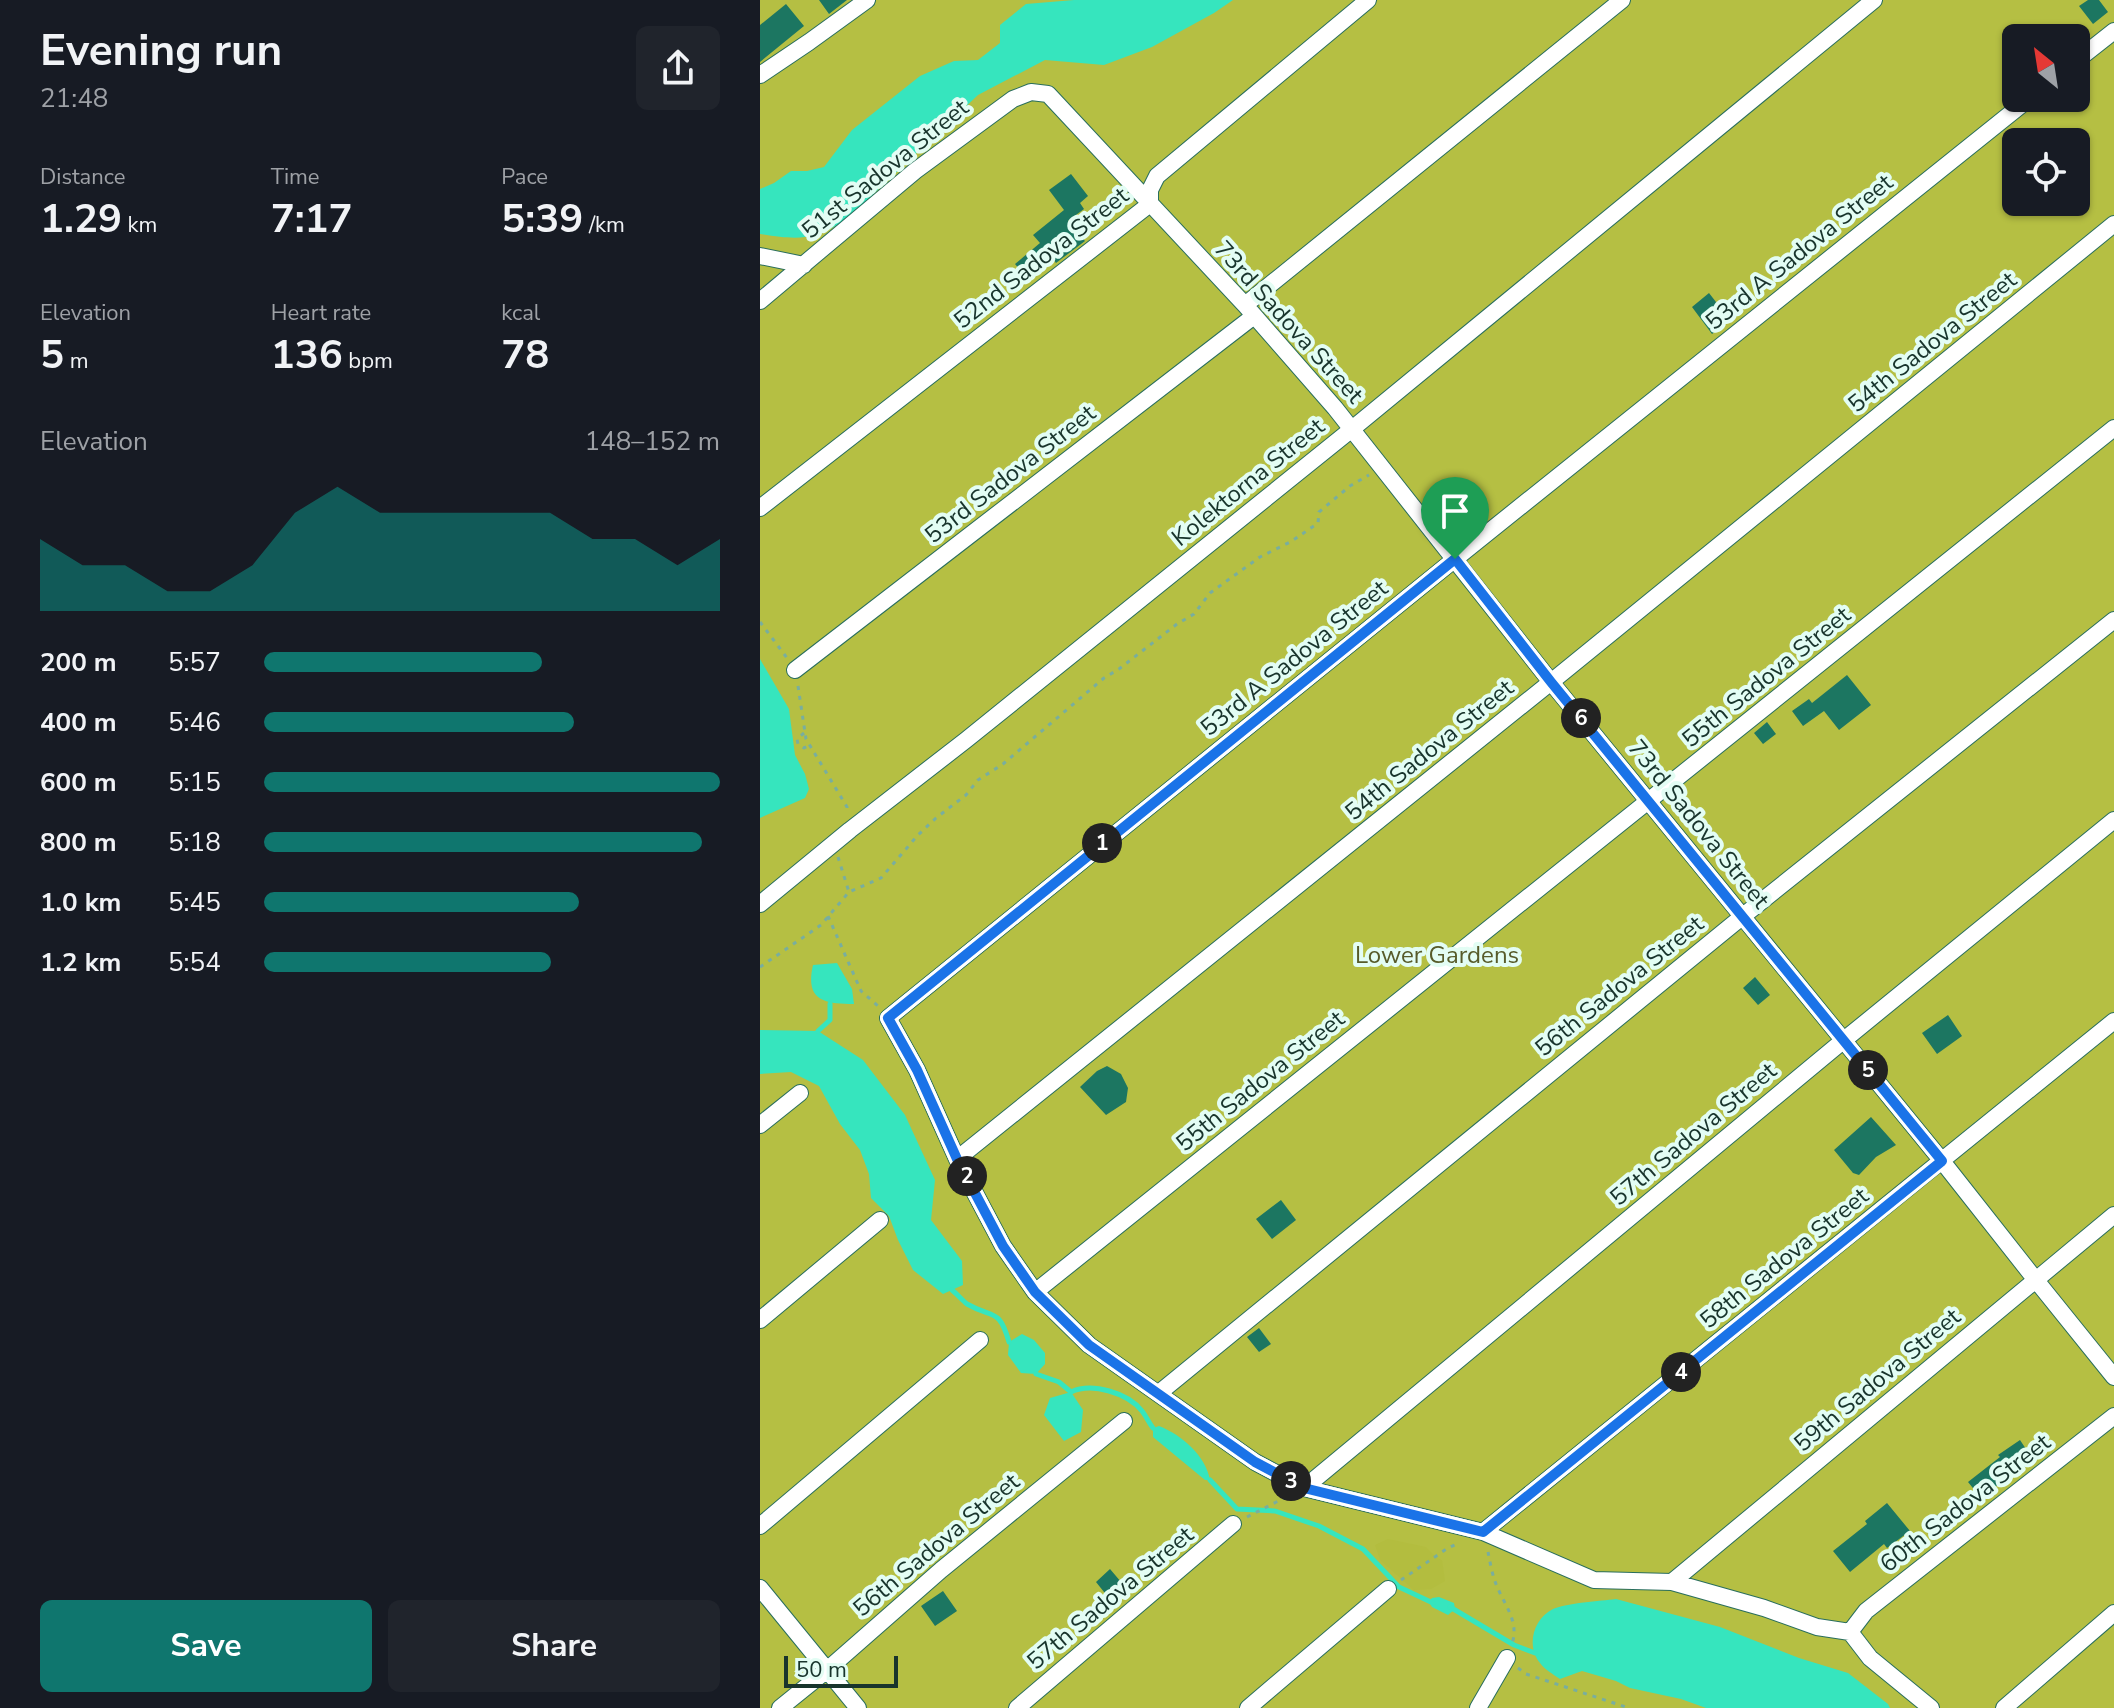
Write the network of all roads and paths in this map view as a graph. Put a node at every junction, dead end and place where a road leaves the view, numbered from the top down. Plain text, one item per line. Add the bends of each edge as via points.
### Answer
1 (867, 0) edge
2 (1368, 0) edge
3 (1622, 0) edge
4 (1874, 0) edge
5 (2114, 31) edge
6 (2090, 50) edge
7 (760, 75) edge
8 (1048, 94) joint
9 (2013, 112) edge
10 (1150, 204) junction
11 (2114, 224) edge
12 (760, 256) edge
13 (804, 265) junction
14 (760, 301) edge
15 (1250, 311) junction
16 (2114, 428) edge
17 (1352, 429) junction
18 (1383, 467) junction
19 (760, 508) edge
20 (1455, 559) junction
21 (2114, 620) edge
22 (760, 622) edge
23 (795, 670) junction
24 (1551, 682) junction
25 (805, 732) junction
26 (810, 745) junction
27 (1650, 801) junction
28 (2114, 820) edge
29 (850, 830) junction
30 (834, 843) junction
31 (849, 892) junction
32 (760, 904) edge
33 (828, 916) junction
34 (1743, 916) junction
35 (760, 967) edge
36 (889, 1015) junction
37 (2114, 1021) edge
38 (1844, 1040) junction
39 (800, 1093) dead end
40 (760, 1125) edge
41 (957, 1159) junction
42 (1942, 1161) junction
43 (2114, 1215) edge
44 (880, 1220) dead end
45 (2035, 1279) junction
46 (1035, 1292) junction
47 (760, 1320) edge
48 (980, 1340) dead end
49 (2114, 1377) edge
50 (1159, 1393) junction
51 (2114, 1416) edge
52 (1124, 1421) dead end
53 (1304, 1488) junction
54 (1274, 1503) dead end
55 (1239, 1521) joint
56 (760, 1526) edge
57 (1483, 1532) junction
58 (1460, 1543) dead end
59 (1405, 1578) dead end
60 (1672, 1582) junction
61 (760, 1588) edge
62 (1388, 1589) dead end
63 (2114, 1613) edge
64 (1850, 1632) junction
65 (1516, 1636) dead end
66 (1507, 1658) joint
67 (827, 1670) junction
68 (780, 1708) edge
69 (858, 1708) edge
70 (1017, 1708) edge
71 (1248, 1708) edge
72 (1478, 1708) edge
73 (1629, 1708) edge
74 (1931, 1708) edge
75 (2004, 1708) edge

1 - 7 street
2 - 10 street, 52nd Sadova Street via 1157,176
3 - 15 street, 53rd Sadova Street
4 - 17 street, Kolektorna Street
5 - 6 street
8 - 10 street, 73rd Sadova Street
8 - 13 street, 51st Sadova Street via 1031,92 1013,99 915,171
9 - 20 street, 53rd A Sadova Street
10 - 15 street, 73rd Sadova Street
10 - 19 street, 52nd Sadova Street
11 - 24 street, 54th Sadova Street
12 - 13 street
13 - 14 street, 51st Sadova Street
15 - 17 street, 73rd Sadova Street
15 - 23 street, 53rd Sadova Street
16 - 27 street, 55th Sadova Street
17 - 18 street, 73rd Sadova Street
17 - 29 street, Kolektorna Street
18 - 20 street, 73rd Sadova Street
18 - 31 path via 1319,512 1318,523 1210,593 1194,614 1104,678 978,780 881,878
20 - 24 street, 73rd Sadova Street
20 - 36 street, 53rd A Sadova Street
21 - 34 street, 56th Sadova Street
22 - 23 path
23 - 25 path
24 - 27 street, 73rd Sadova Street
24 - 41 street, 54th Sadova Street
25 - 26 path
25 - 26 path via 798,744
26 - 29 path via 847,807
27 - 34 street, 73rd Sadova Street
27 - 46 street, 55th Sadova Street
28 - 38 street, 57th Sadova Street
29 - 30 street, Kolektorna Street
30 - 31 path
30 - 32 street, Kolektorna Street
31 - 33 path
33 - 35 path
33 - 36 path via 861,991
34 - 38 street, 73rd Sadova Street
34 - 50 street, 56th Sadova Street
36 - 41 street
37 - 42 street, 58th Sadova Street
38 - 42 street, 73rd Sadova Street
38 - 53 street, 57th Sadova Street
39 - 40 street
41 - 46 street via 1003,1246
42 - 45 street, 73rd Sadova Street
42 - 57 street, 58th Sadova Street
43 - 45 street, 59th Sadova Street
44 - 47 street
45 - 49 street, 73rd Sadova Street
45 - 60 street, 59th Sadova Street
46 - 50 street via 1089,1345
48 - 56 street
50 - 53 street via 1255,1462
51 - 64 street, 60th Sadova Street via 1866,1611
52 - 67 street, 56th Sadova Street
53 - 57 street
54 - 55 path
55 - 70 street, 57th Sadova Street
57 - 60 street via 1594,1580
57 - 65 path
58 - 59 path
60 - 64 street via 1817,1627
61 - 67 street
62 - 71 street
63 - 75 street
64 - 74 street via 1870,1658
66 - 72 street
66 - 73 path via 1526,1674
67 - 68 street, 56th Sadova Street
67 - 69 street

